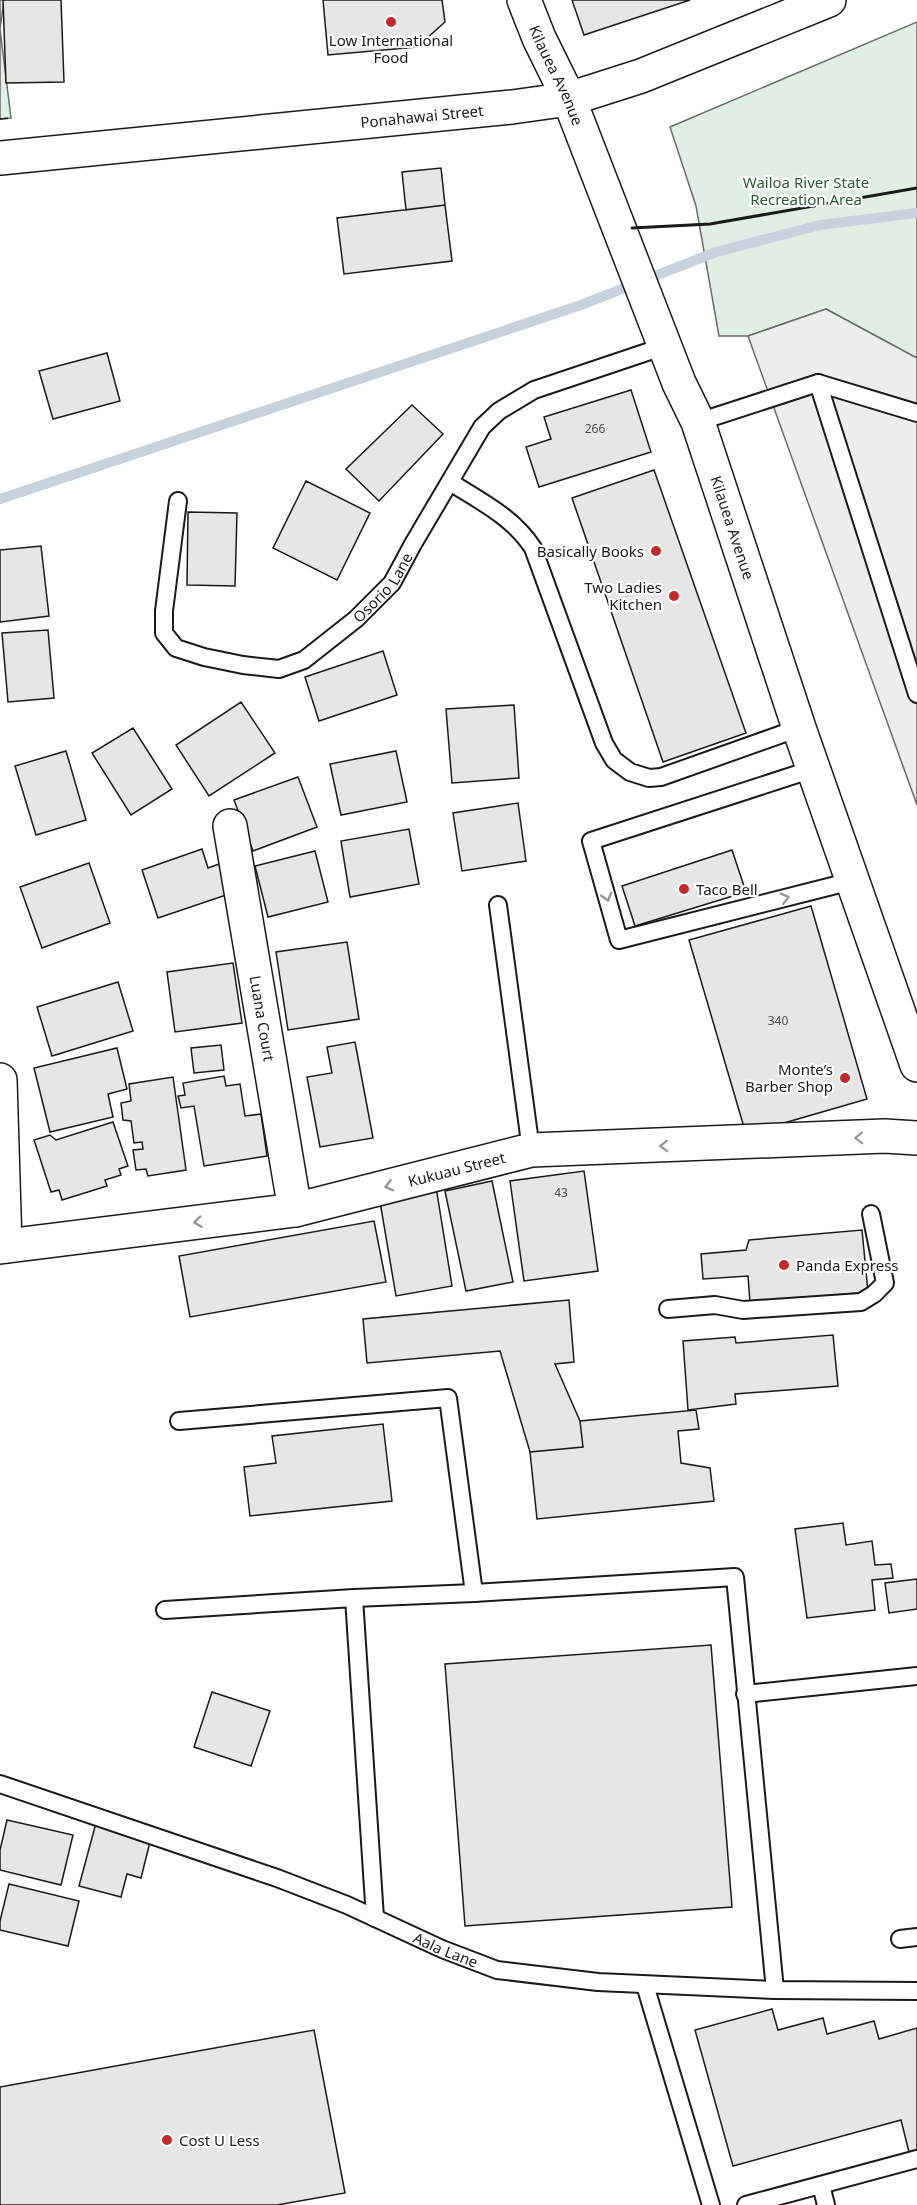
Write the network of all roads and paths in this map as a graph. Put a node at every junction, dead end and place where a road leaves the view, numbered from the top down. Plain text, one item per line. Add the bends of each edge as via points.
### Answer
1 (524, 0) edge
2 (829, 0) edge
3 (569, 99) junction
4 (0, 158) edge
5 (661, 335) junction
6 (818, 383) junction
7 (917, 413) edge
8 (698, 422) junction
9 (450, 482) junction
10 (178, 501) dead end
11 (917, 694) edge
12 (799, 728) junction
13 (813, 769) junction
14 (230, 826) dead end
15 (852, 881) junction
16 (498, 905) dead end
17 (917, 1065) edge
18 (0, 1080) edge
19 (917, 1138) edge
20 (531, 1150) junction
21 (296, 1210) junction
22 (871, 1214) dead end
23 (2, 1246) edge
24 (668, 1309) dead end
25 (179, 1421) dead end
26 (474, 1593) junction
27 (354, 1599) junction
28 (165, 1610) dead end
29 (917, 1676) edge
30 (745, 1694) junction
31 (0, 1784) edge
32 (375, 1918) junction
33 (645, 1984) junction
34 (775, 1990) junction
35 (917, 1991) edge
36 (917, 2159) edge
37 (821, 2185) junction
38 (711, 2205) edge
39 (746, 2205) edge
40 (826, 2205) edge

1 - 3 street, Kilauea Avenue
2 - 3 street, Ponahawai Street via 641,76
3 - 4 street, Ponahawai Street
3 - 5 street, Kilauea Avenue
5 - 8 street, Kilauea Avenue
5 - 9 lane, Osorio Lane via 534,390 499,411 482,427
6 - 7 lane
6 - 8 lane
6 - 11 lane
8 - 12 street, Kilauea Avenue
9 - 10 lane, Osorio Lane via 392,583 356,619 304,660 279,669 204,657 176,648 164,633
9 - 12 lane via 513,522 533,548 604,743 624,768 642,776 668,777
12 - 13 street, Kilauea Avenue
13 - 15 street, Kilauea Avenue
13 -> 15 lane via 591,841 619,940
14 - 21 street, Luana Court
15 - 17 street, Kilauea Avenue
16 - 20 lane
18 - 23 street
19 -> 20 street, Kukuau Street
20 -> 21 street, Kukuau Street
21 -> 23 street, Kukuau Street
22 - 24 lane via 885,1283 861,1302 743,1310 715,1305
25 - 26 lane via 448,1398
26 - 27 lane
26 - 30 lane via 735,1577
27 - 28 lane
27 - 32 lane
29 - 30 lane
30 - 34 lane
31 - 32 lane, Aala Lane via 277,1878
32 - 33 lane, Aala Lane via 497,1970 598,1983
33 - 34 lane, Aala Lane
33 - 38 lane
34 - 35 lane, Aala Lane
36 - 37 lane
37 - 39 lane
37 - 40 lane

